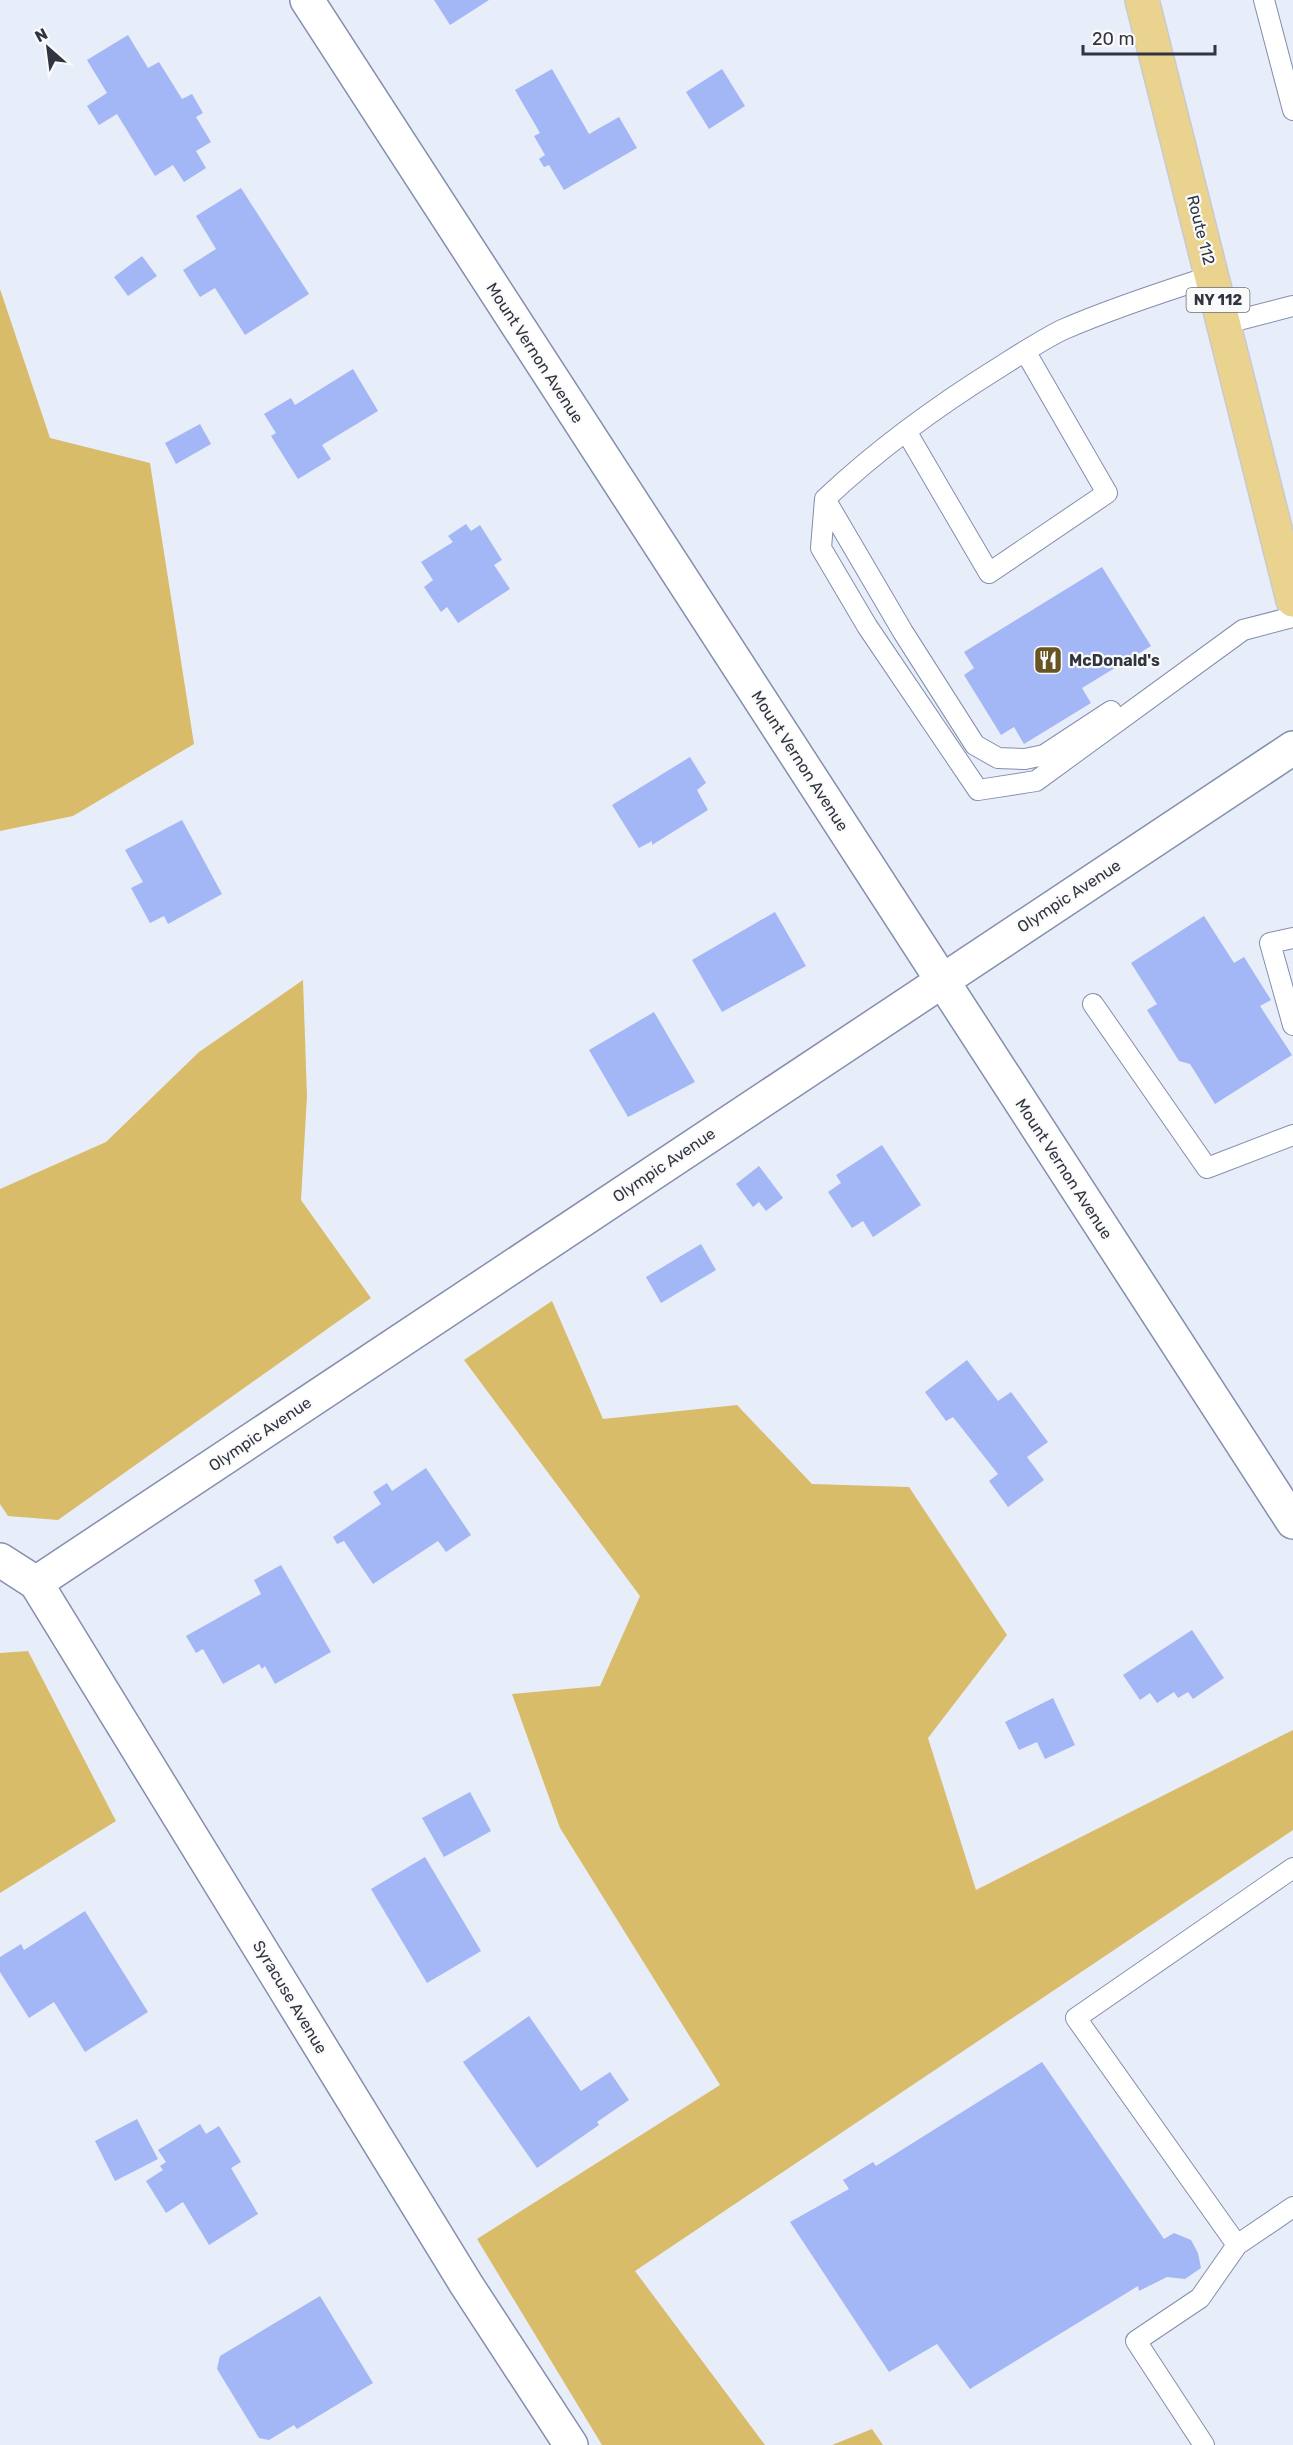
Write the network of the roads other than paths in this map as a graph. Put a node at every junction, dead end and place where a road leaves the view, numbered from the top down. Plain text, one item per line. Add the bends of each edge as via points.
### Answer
1 (306, 0) edge
2 (1142, 0) edge
3 (1264, 0) edge
4 (1293, 110) edge
5 (1212, 276) junction
6 (1293, 306) edge
7 (1224, 324) junction
8 (1025, 351) junction
9 (906, 431) junction
10 (825, 499) junction
11 (1293, 600) edge
12 (1293, 617) edge
13 (1172, 682) junction
14 (1293, 748) edge
15 (1293, 938) edge
16 (942, 980) junction
17 (1093, 1004) dead end
18 (1293, 1025) edge
19 (1293, 1135) edge
20 (1293, 1522) edge
21 (0, 1560) edge
22 (36, 1583) junction
23 (1293, 1868) edge
24 (1293, 2207) edge
25 (1237, 2245) junction
26 (571, 2445) edge
27 (1204, 2445) edge

1 - 16 street, Mount Vernon Avenue
2 - 5 main road, Route 112 / NY 112
3 - 4 lane
5 - 7 main road, Route 112 / NY 112
5 - 8 lane via 1061,331
6 - 7 lane
7 - 11 main road, Route 112 / NY 112
8 - 9 lane
8 - 9 lane via 1107,493 989,573
9 - 10 lane
10 - 13 lane via 975,745 998,758 1044,755 1123,703
10 - 13 lane via 821,548 867,626 978,790 1036,781
12 - 13 lane via 1243,630
14 - 16 street, Olympic Avenue
15 - 18 lane via 1270,943
16 - 20 street, Mount Vernon Avenue
16 - 22 street, Olympic Avenue
17 - 19 lane via 1207,1168
21 - 22 street, Syracuse Avenue
22 - 26 street, Syracuse Avenue via 466,2284
23 - 25 lane via 1076,2018
24 - 25 lane
25 - 27 lane via 1200,2298 1136,2341

